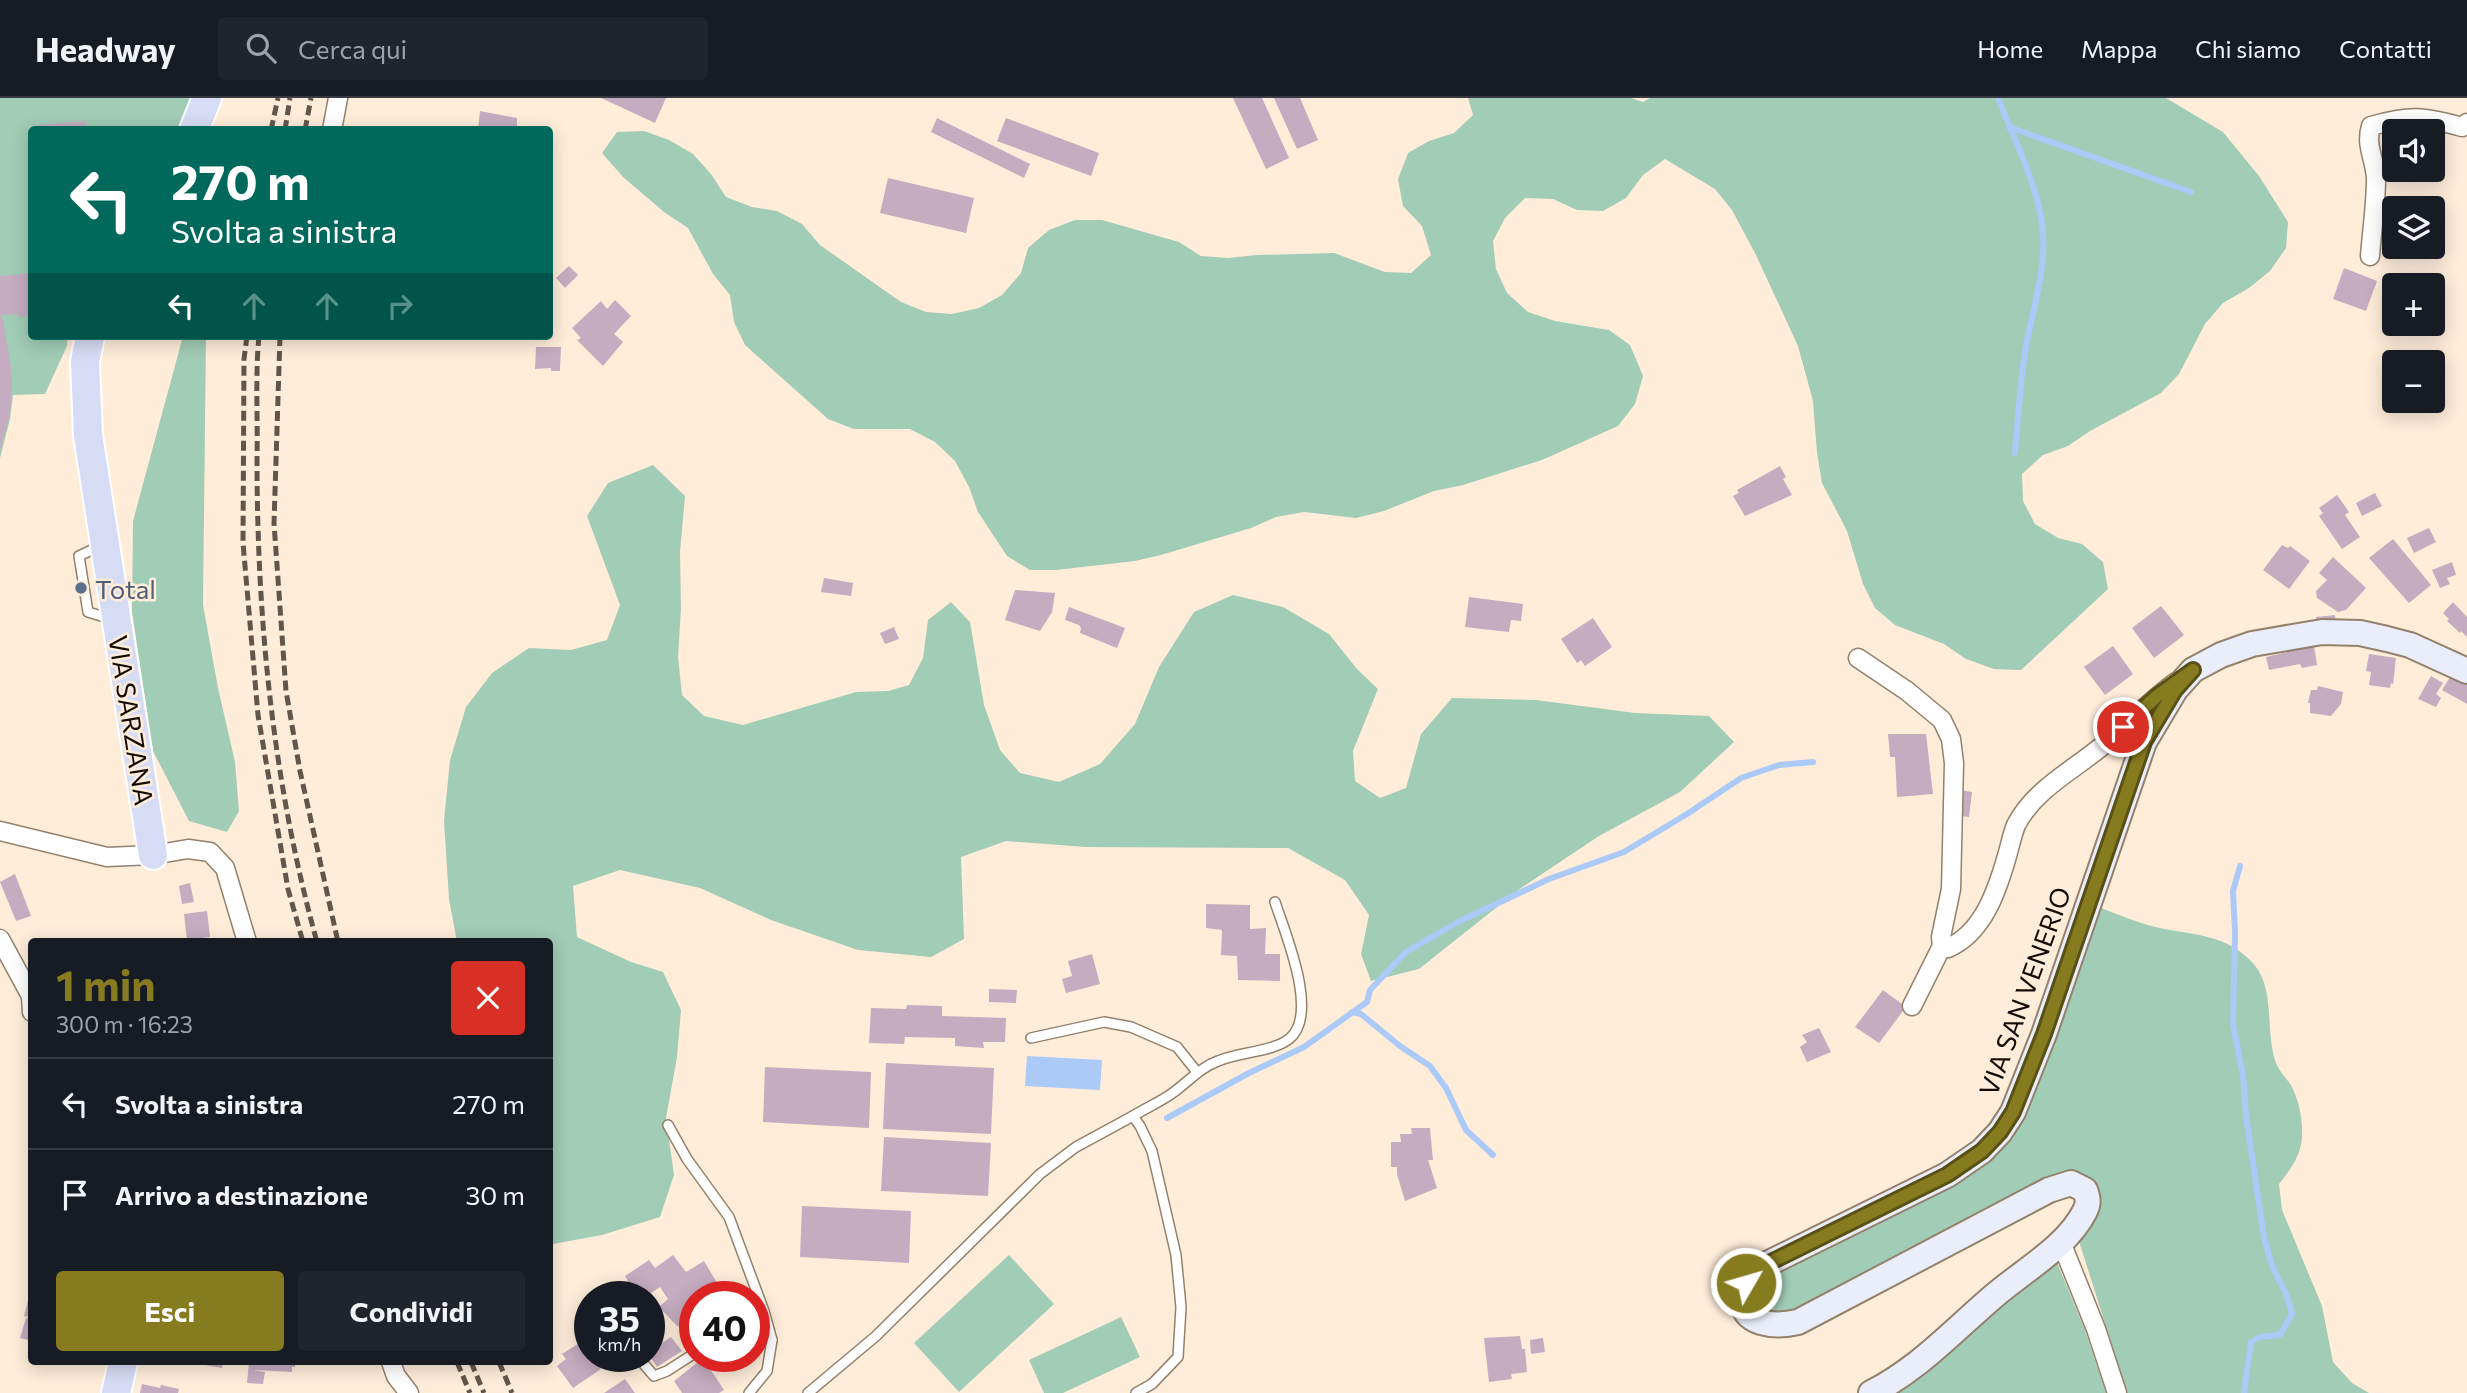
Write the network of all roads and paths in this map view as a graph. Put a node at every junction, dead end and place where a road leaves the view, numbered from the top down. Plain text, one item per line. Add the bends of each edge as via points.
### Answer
1 (207, 98) edge
2 (338, 98) edge
3 (2467, 123) edge
4 (196, 126) edge
5 (333, 126) edge
6 (2370, 256) dead end
7 (89, 340) edge
8 (1858, 658) dead end
9 (2193, 670) junction
10 (2467, 671) edge
11 (0, 831) edge
12 (153, 855) junction
13 (1275, 902) dead end
14 (246, 938) edge
15 (1, 943) edge
16 (1942, 946) junction
17 (28, 991) edge
18 (1912, 1006) dead end
19 (1031, 1038) dead end
20 (1197, 1072) junction
21 (1133, 1116) junction
22 (668, 1125) dead end
23 (2061, 1242) junction
24 (772, 1340) joint
25 (121, 1365) edge
26 (392, 1365) edge
27 (116, 1393) edge
28 (409, 1393) edge
29 (749, 1393) edge
30 (808, 1393) edge
31 (1136, 1393) edge
32 (1871, 1393) edge
33 (2117, 1393) edge

1 - 4 main road
2 - 5 street
3 - 6 street via 2462,127 2424,117 2371,126 2367,139 2376,181
7 - 12 main road, VIA SARZANA via 85,362 88,435
8 - 16 street via 1942,720 1951,739 1951,889
9 - 10 street, VIA SAN VENERIO via 2252,644 2322,632 2360,633 2410,645
9 - 16 street via 2034,799 2016,826 1982,919 1959,943
9 - 23 street, VIA SAN VENERIO via 2175,690 2144,742 2044,1034 2013,1112 2000,1132 1947,1175 1762,1268 1746,1283 1744,1312 1775,1326 1798,1322 2049,1190 2071,1183 2085,1190 2088,1200 2080,1220
11 - 12 street via 107,857
12 - 14 street via 188,849 210,852 225,868
13 - 20 lane via 1299,983 1300,1025 1289,1039 1216,1061
15 - 17 street
16 - 18 street
19 - 20 lane via 1104,1022 1131,1027 1177,1047
20 - 21 lane
21 - 30 lane via 1076,1147 1040,1174 876,1336
21 - 31 lane via 1152,1150 1176,1255 1181,1307 1178,1357 1152,1384
22 - 24 lane via 729,1217
23 - 32 street, VIA SAN VENERIO via 1945,1341
23 - 33 street
24 - 29 lane via 767,1371
25 - 27 main road
26 - 28 street

